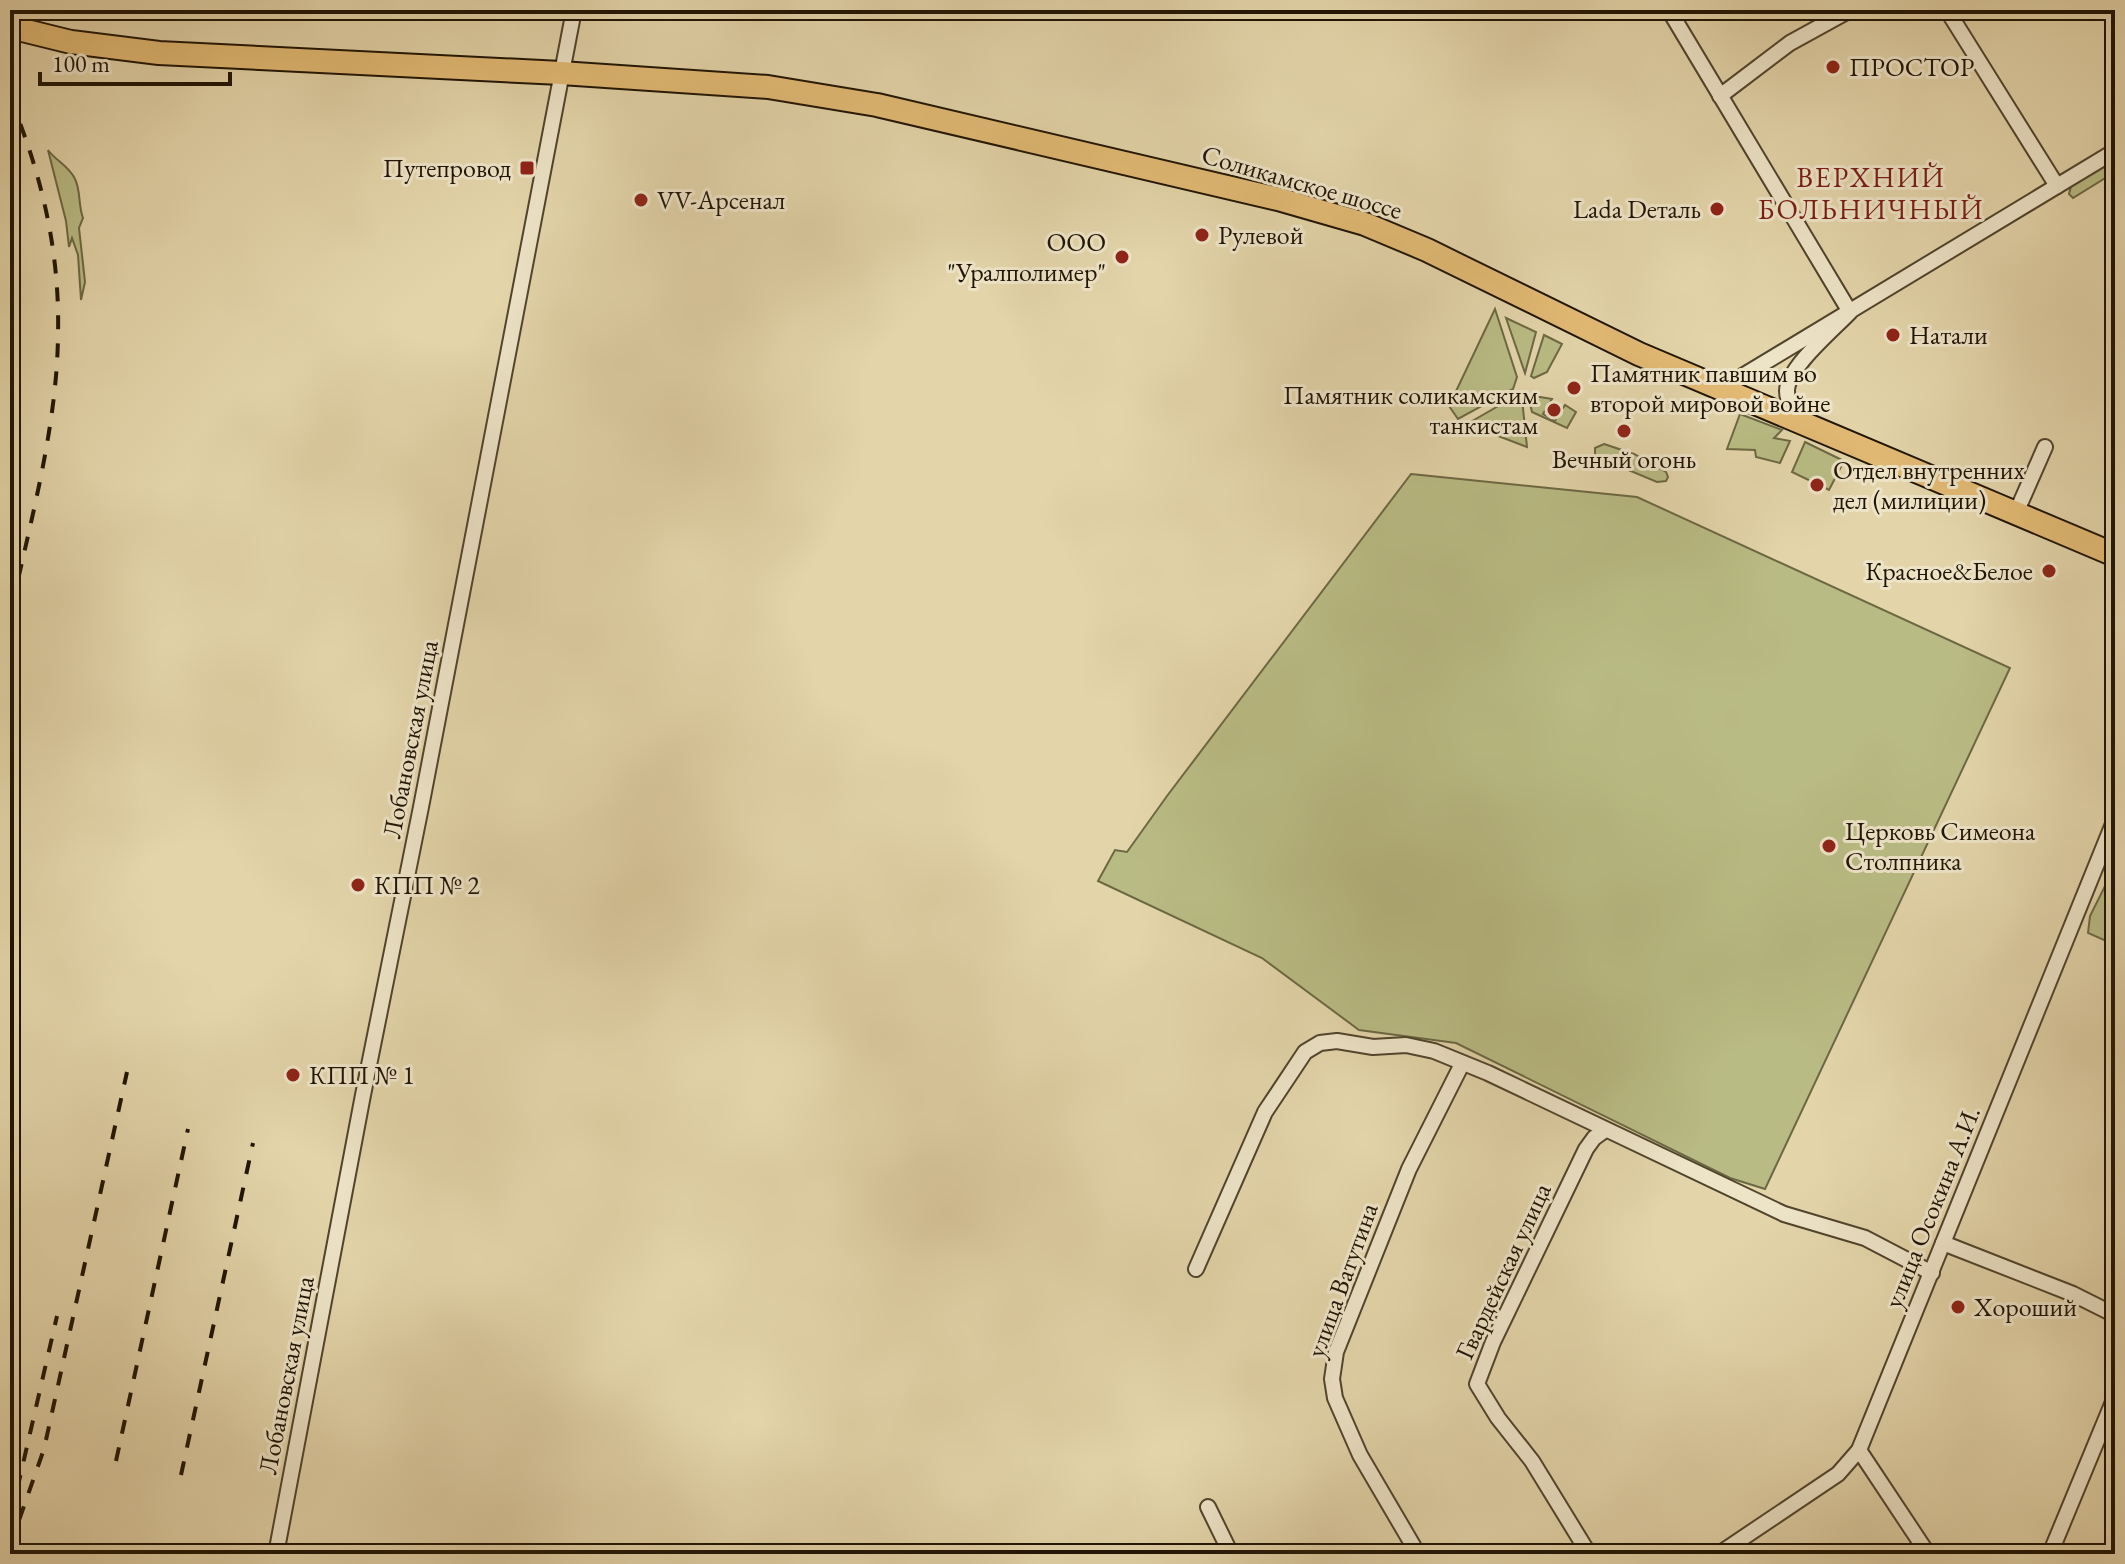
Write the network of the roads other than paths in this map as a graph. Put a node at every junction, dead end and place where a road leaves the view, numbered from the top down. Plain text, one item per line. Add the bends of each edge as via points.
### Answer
1 (574, 10) edge
2 (1669, 10) edge
3 (1850, 10) edge
4 (1947, 10) edge
5 (10, 27) edge
6 (561, 73) junction
7 (1720, 96) junction
8 (2115, 151) edge
9 (2057, 186) junction
10 (1850, 312) junction
11 (1721, 389) junction
12 (1810, 428) junction
13 (2045, 447) dead end
14 (2016, 513) junction
15 (2115, 555) edge
16 (2115, 819) edge
17 (2111, 841) edge
18 (1462, 1064) junction
19 (1605, 1130) junction
20 (1943, 1243) junction
21 (1196, 1269) dead end
22 (1932, 1273) junction
23 (2115, 1315) edge
24 (2115, 1397) edge
25 (1859, 1450) junction
26 (1208, 1507) dead end
27 (276, 1554) edge
28 (1231, 1554) edge
29 (1418, 1554) edge
30 (1589, 1554) edge
31 (1719, 1554) edge
32 (1928, 1554) edge
33 (2050, 1554) edge

1 - 6 street, Лобановская улица
2 - 7 street
3 - 7 street via 1790,43
4 - 9 street
5 - 6 highway, Соликамское шоссе via 100,47 159,53
6 - 11 highway, Соликамское шоссе via 768,87 877,105 1278,199 1365,224 1427,250
6 - 27 street, Лобановская улица
7 - 10 street
8 - 9 street
9 - 10 street
10 - 11 street
10 - 12 street via 1789,382 1786,393 1792,407
11 - 12 highway, Соликамское шоссе
12 - 14 highway, Соликамское шоссе
13 - 14 street
14 - 15 highway, Соликамское шоссе
16 - 17 street, улица Осокина А.И.
17 - 20 street, улица Осокина А.И.
18 - 19 street
18 - 21 street via 1406,1045 1337,1041 1305,1052 1265,1112
18 - 29 street, улица Ватутина via 1409,1169 1336,1352 1332,1379 1360,1455
19 - 22 street via 1784,1214 1865,1238
19 - 30 street, Гвардейская улица via 1586,1149 1477,1384
20 - 22 street, улица Осокина А.И.
20 - 23 street
22 - 25 street, улица Осокина А.И.
24 - 33 street
25 - 31 street, улица Осокина А.И. via 1838,1474
25 - 32 street
26 - 28 street

